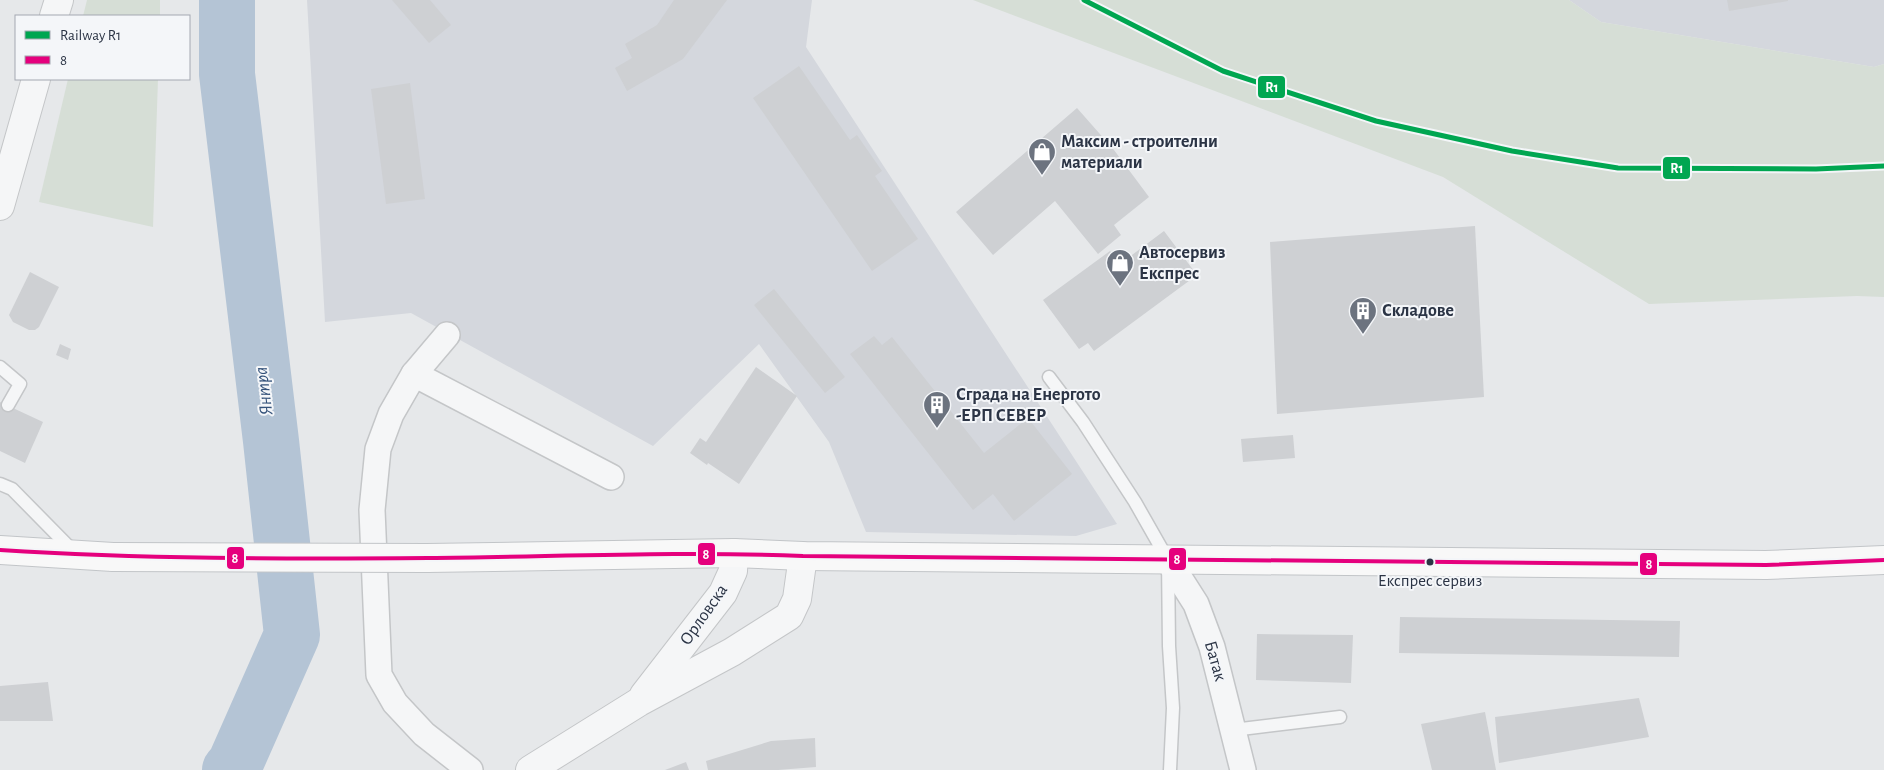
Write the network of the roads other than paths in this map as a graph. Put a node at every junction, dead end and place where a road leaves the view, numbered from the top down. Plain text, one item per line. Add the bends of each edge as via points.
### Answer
1 (59, 0) edge
2 (54, 15) edge
3 (36, 80) edge
4 (0, 206) edge
5 (447, 335) dead end
6 (0, 367) edge
7 (414, 374) junction
8 (1049, 377) dead end
9 (8, 406) dead end
10 (611, 477) dead end
11 (0, 484) edge
12 (0, 550) edge
13 (734, 553) junction
14 (78, 555) junction
15 (803, 556) junction
16 (1168, 560) junction
17 (1884, 560) edge
18 (639, 702) junction
19 (1340, 717) dead end
20 (1233, 730) junction
21 (470, 770) edge
22 (530, 770) edge
23 (1170, 770) edge
24 (1243, 770) edge

1 - 2 street
3 - 4 street
5 - 7 street
6 - 9 lane via 20,384
7 - 10 street
7 - 21 street via 391,414 378,449 372,510 379,676 395,703 424,734
8 - 16 lane via 1083,422
11 - 14 lane via 12,489
12 - 14 main road
13 - 14 main road, bridge via 427,558
13 - 15 main road
13 - 18 street, Орловска via 733,572 722,593
15 - 16 main road
15 - 18 street, Орловска via 797,599 789,616 732,652
16 - 17 main road via 1766,565
16 - 20 street, Батак via 1196,604 1212,647
16 - 23 lane via 1173,708
18 - 22 street, Орловска
19 - 20 lane
20 - 24 street, Батак

